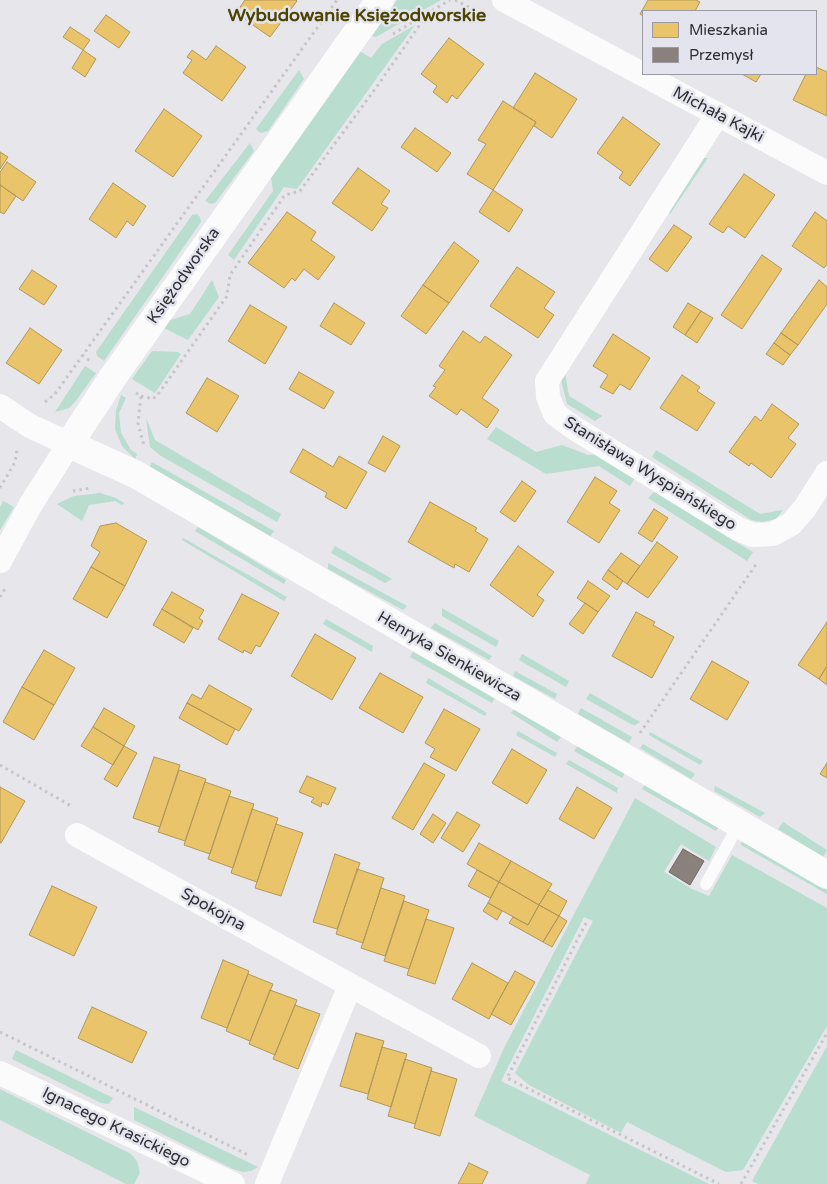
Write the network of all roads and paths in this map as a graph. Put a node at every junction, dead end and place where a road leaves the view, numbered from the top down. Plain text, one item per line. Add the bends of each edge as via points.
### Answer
1 (337, 0) edge
2 (380, 0) edge
3 (504, 0) edge
4 (428, 13) dead end
5 (642, 74) edge
6 (645, 75) edge
7 (718, 114) junction
8 (827, 173) edge
9 (141, 396) dead end
10 (44, 403) dead end
11 (0, 406) edge
12 (18, 444) dead end
13 (69, 444) junction
14 (827, 473) edge
15 (0, 488) edge
16 (773, 534) junction
17 (0, 561) edge
18 (638, 736) dead end
19 (0, 765) edge
20 (739, 824) junction
21 (77, 835) joint
22 (827, 875) edge
23 (706, 884) dead end
24 (586, 923) dead end
25 (350, 986) junction
26 (0, 1032) edge
27 (827, 1033) edge
28 (479, 1056) dead end
29 (0, 1073) edge
30 (271, 1176) edge
31 (233, 1184) edge
32 (719, 1184) edge
33 (741, 1184) edge

1 - 10 path via 55,394
2 - 13 street, Księżodworska via 112,377
3 - 5 street, Michała Kajki
4 - 9 path via 300,191 285,195 230,275 227,296 159,392 152,399
6 - 7 street, Michała Kajki
7 - 8 street, Michała Kajki
7 - 16 street, Stanisława Wyspiańskiego via 547,381 548,397 556,414 571,426 738,529 752,535
11 - 13 street via 30,426
12 - 15 path via 15,462
13 - 17 street, Księżodworska
13 - 20 street, Henryka Sienkiewicza via 135,474
14 - 16 street via 805,508 790,524
16 - 18 path via 756,564
19 - 21 path via 74,808 78,818
20 - 22 street, Henryka Sienkiewicza
20 - 23 lane
21 - 25 street, Spokojna
24 - 32 path via 507,1078
25 - 28 street, Spokojna
25 - 30 street
26 - 30 path
27 - 33 path
29 - 31 street, Ignacego Krasickiego

